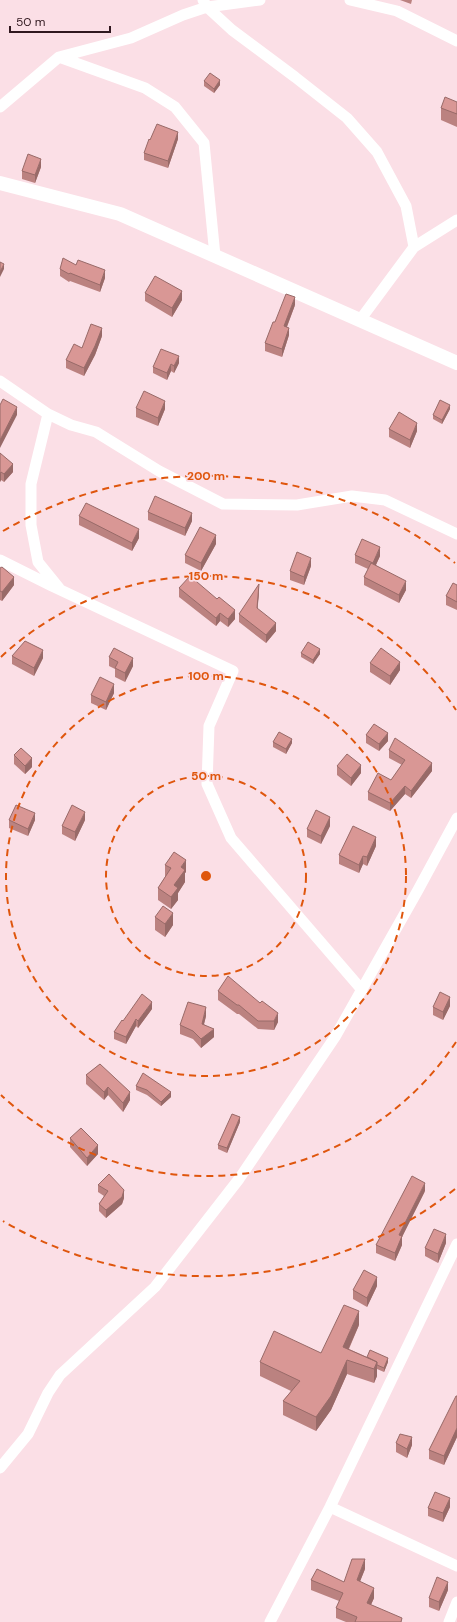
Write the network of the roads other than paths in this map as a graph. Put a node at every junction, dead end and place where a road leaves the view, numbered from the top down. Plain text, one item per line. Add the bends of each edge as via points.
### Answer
1 (260, 0) edge
2 (350, 0) edge
3 (205, 3) edge
4 (457, 40) edge
5 (59, 58) junction
6 (0, 107) edge
7 (0, 183) edge
8 (457, 220) edge
9 (414, 247) junction
10 (215, 256) junction
11 (360, 320) junction
12 (457, 363) edge
13 (0, 381) edge
14 (48, 414) junction
15 (457, 534) edge
16 (0, 560) edge
17 (115, 615) junction
18 (457, 818) edge
19 (362, 990) junction
20 (457, 1244) edge
21 (0, 1468) edge
22 (330, 1508) junction
23 (457, 1566) edge
24 (457, 1602) edge
25 (270, 1622) edge
26 (449, 1622) edge

1 - 3 street
2 - 4 street via 397,11
3 - 5 street via 131,38
3 - 9 street via 232,30 347,118 377,152 406,206
5 - 6 street
5 - 10 street via 145,88 175,107 204,143
7 - 10 street via 120,214
8 - 9 street
9 - 11 street
10 - 11 street
11 - 12 street
13 - 14 street
14 - 15 street via 71,425 96,432 159,471 223,504 297,505 352,496 385,500
14 - 17 street via 31,484 31,525 38,562 60,589
16 - 17 street
17 - 19 street via 233,670 209,726 207,784 231,838
18 - 19 street
19 - 21 street via 335,1037 239,1179 155,1287 60,1375 28,1434
20 - 22 street
22 - 23 street
22 - 25 street
24 - 26 street

